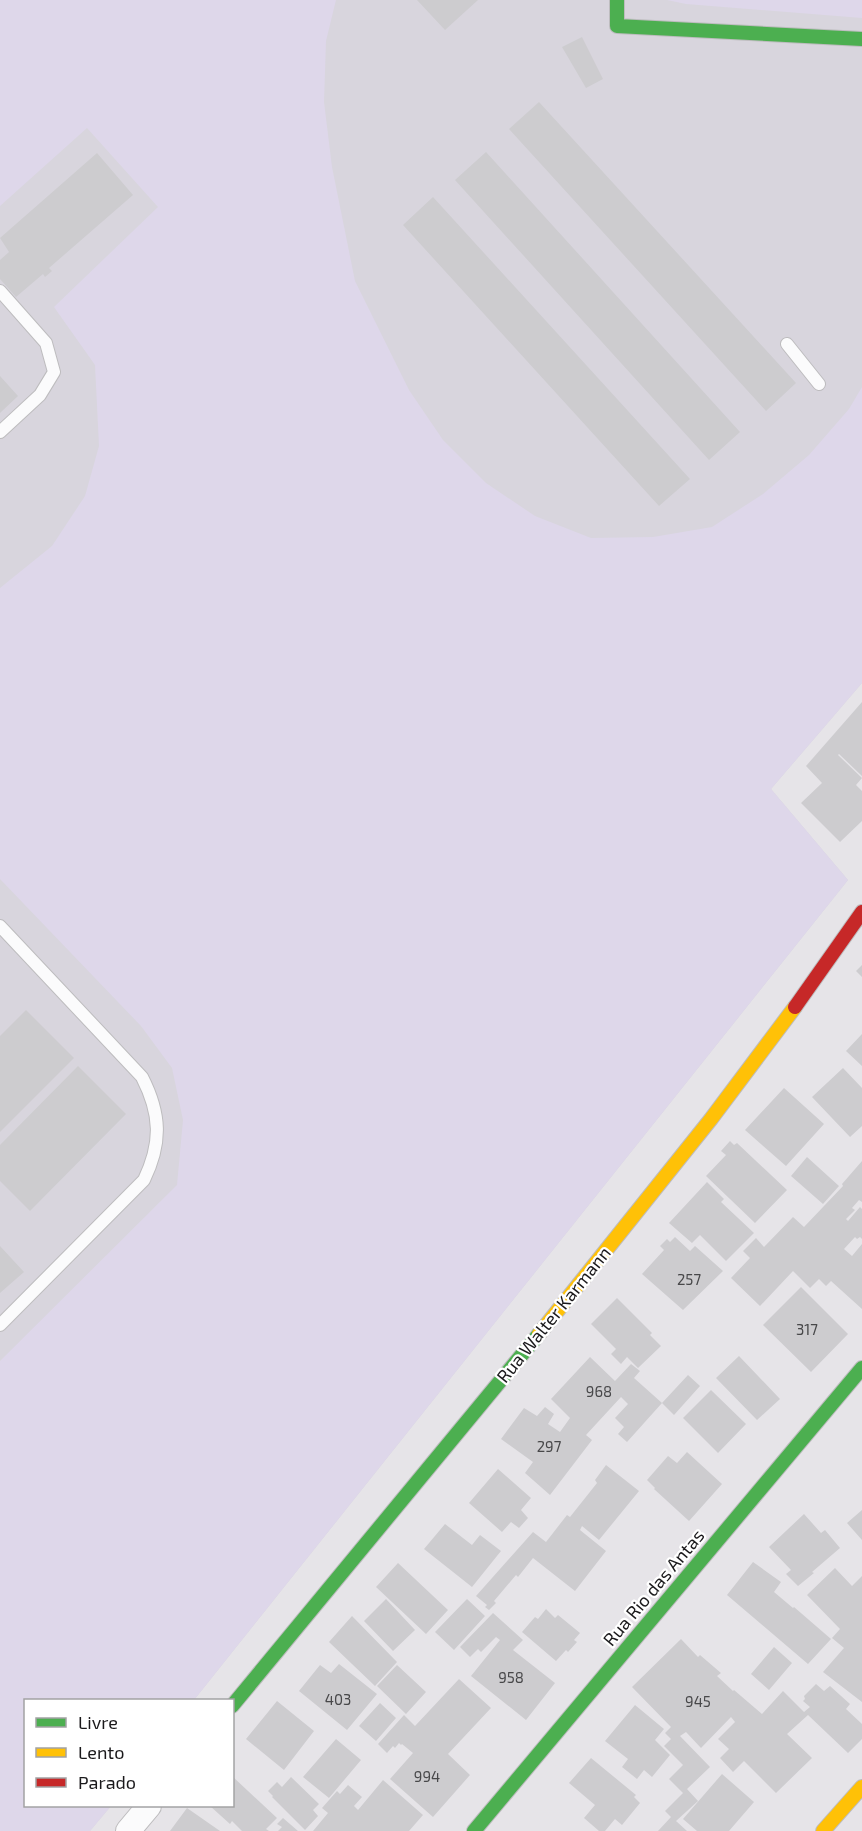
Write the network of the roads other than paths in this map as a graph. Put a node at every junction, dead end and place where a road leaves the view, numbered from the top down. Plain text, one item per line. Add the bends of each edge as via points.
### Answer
1 (617, 0) edge
2 (862, 39) edge
3 (0, 291) edge
4 (787, 344) dead end
5 (819, 384) dead end
6 (0, 432) edge
7 (862, 912) edge
8 (0, 926) edge
9 (0, 1325) edge
10 (862, 1368) edge
11 (234, 1704) edge
12 (862, 1787) edge
13 (148, 1807) edge
14 (128, 1831) edge
15 (474, 1831) edge
16 (824, 1831) edge

1 - 2 street via 616,26
3 - 6 lane via 46,344 54,372 40,395
4 - 5 lane
7 - 11 street, Rua Walter Karmann via 711,1119 482,1405
8 - 9 lane via 142,1077 151,1095 158,1134 144,1180
10 - 15 street, Rua Rio das Antas
12 - 16 street
13 - 14 street

